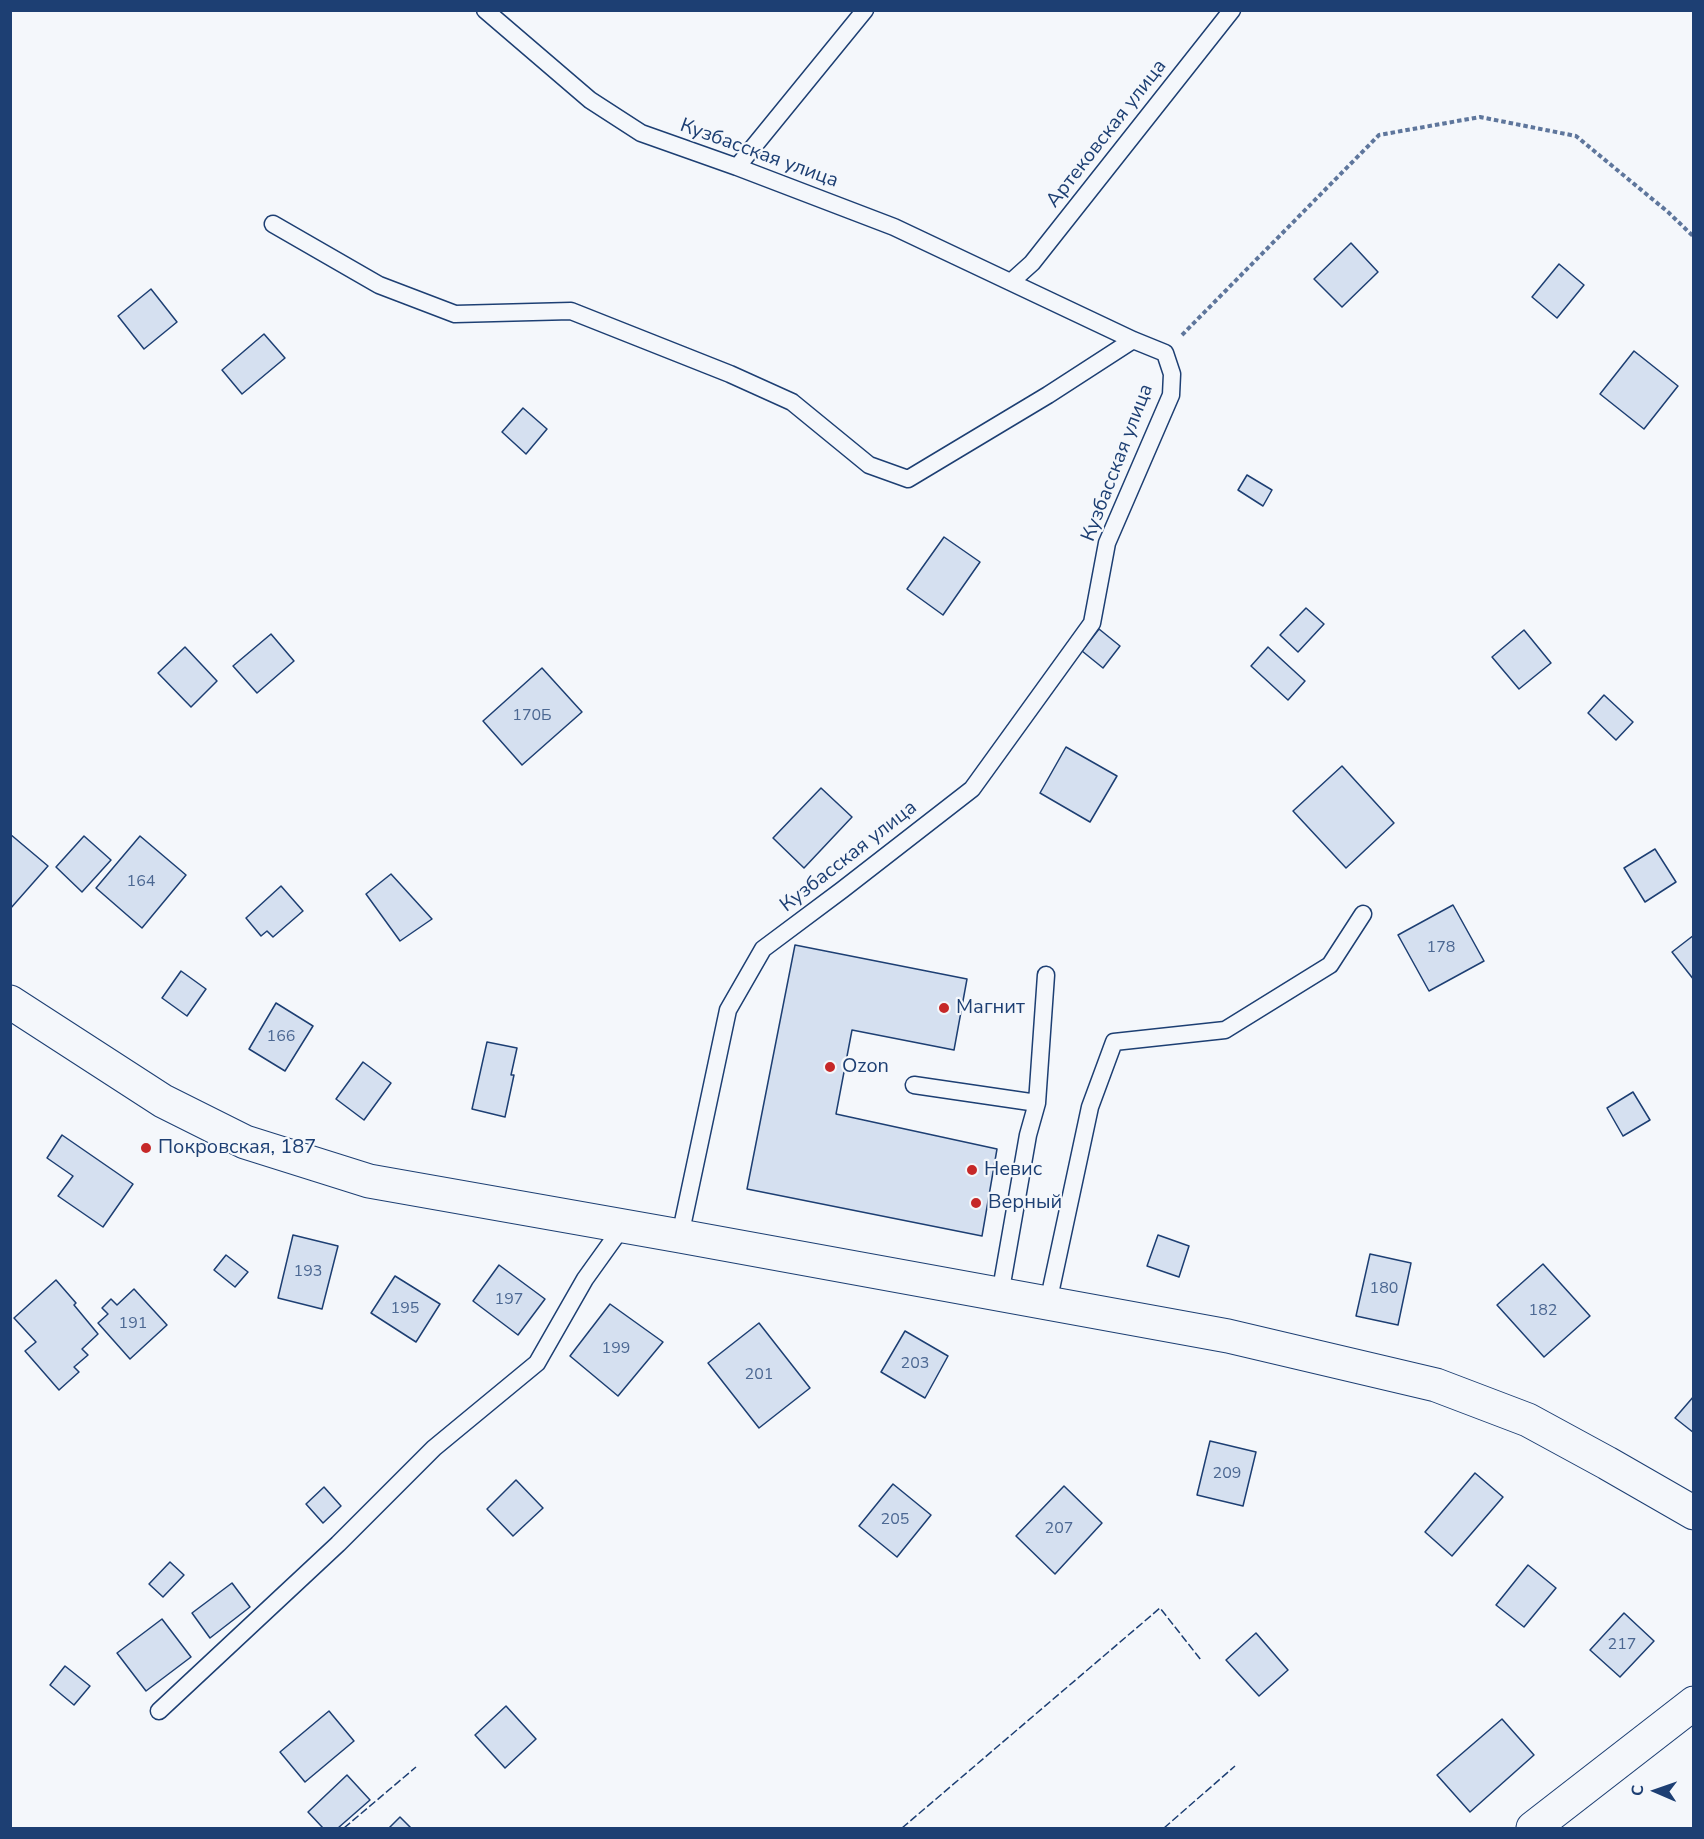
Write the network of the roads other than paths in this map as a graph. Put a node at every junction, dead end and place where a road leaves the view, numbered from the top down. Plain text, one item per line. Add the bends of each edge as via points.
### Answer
1 (485, 10) edge
2 (865, 10) edge
3 (1232, 10) edge
4 (737, 167) junction
5 (273, 224) dead end
6 (1012, 281) junction
7 (1133, 340) junction
8 (1363, 914) dead end
9 (1046, 975) dead end
10 (10, 1002) edge
11 (914, 1084) dead end
12 (1036, 1102) junction
13 (623, 1226) junction
14 (681, 1236) junction
15 (1000, 1295) junction
16 (1048, 1303) junction
17 (1694, 1513) edge
18 (1694, 1703) edge
19 (159, 1711) dead end
20 (1533, 1828) edge

1 - 4 lane, Кузбасская улица via 590,100 641,133
2 - 4 lane
3 - 6 lane, Артековская улица via 1032,263
4 - 6 lane, Кузбасская улица via 894,227
5 - 7 lane via 379,285 455,314 571,311 730,374 792,402 869,465 908,479
6 - 7 lane, Кузбасская улица
7 - 14 lane, Кузбасская улица via 1165,353 1172,374 1171,395 1107,543 1092,623 972,789 763,949 728,1010
8 - 16 lane via 1330,965 1225,1030 1114,1042 1090,1107
9 - 12 lane
10 - 13 main road via 163,1101 245,1142 369,1181
11 - 12 lane
12 - 15 lane
13 - 14 main road
13 - 19 lane via 585,1279 537,1363 435,1448
14 - 15 main road
15 - 16 main road
16 - 17 main road via 1228,1336 1436,1385 1528,1420
18 - 20 main road

